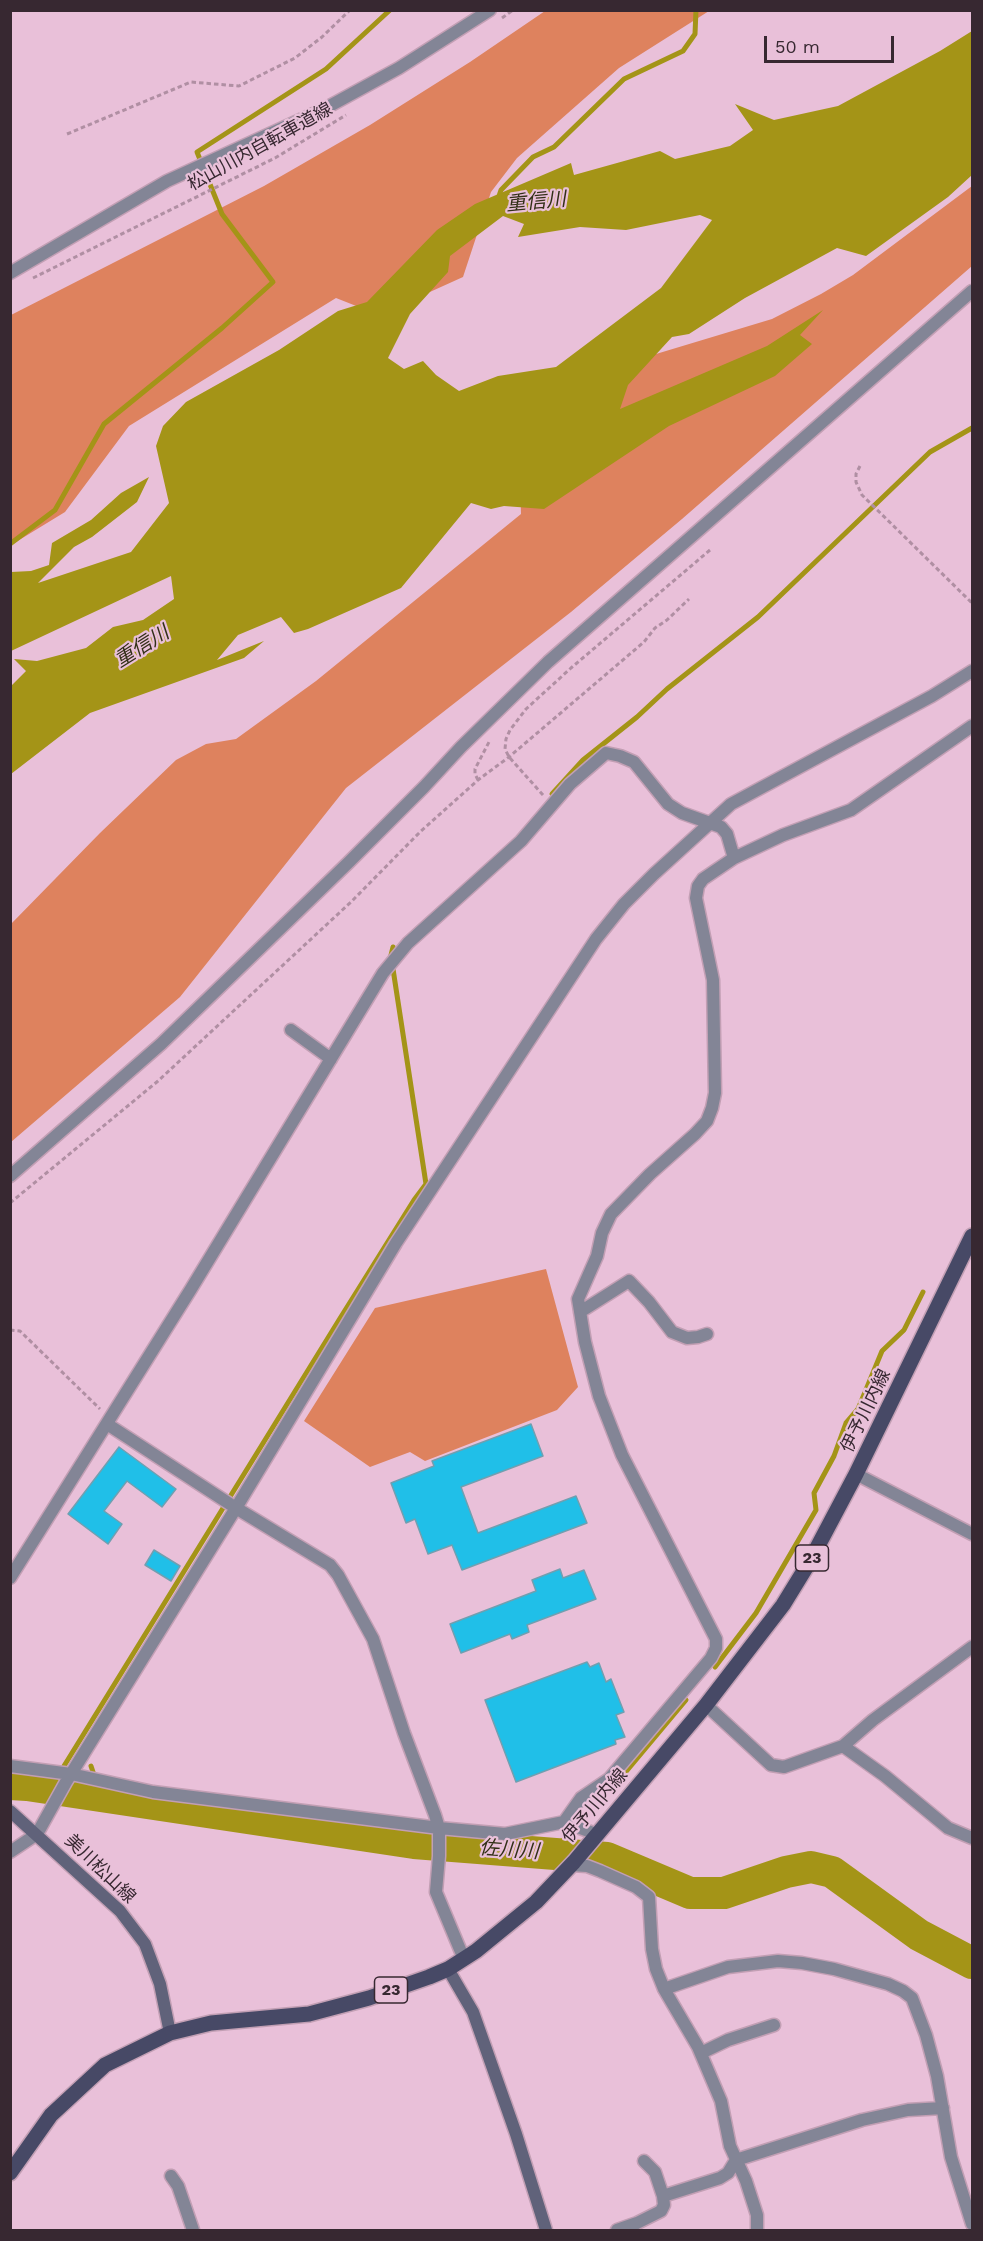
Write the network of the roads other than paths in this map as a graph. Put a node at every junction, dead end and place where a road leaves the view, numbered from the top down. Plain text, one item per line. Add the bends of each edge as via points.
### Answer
1 (490, 10) edge
2 (10, 273) edge
3 (972, 291) edge
4 (972, 671) edge
5 (972, 726) edge
6 (709, 823) junction
7 (734, 858) junction
8 (291, 1030) dead end
9 (331, 1059) junction
10 (10, 1176) edge
11 (972, 1236) edge
12 (580, 1312) junction
13 (707, 1334) dead end
14 (109, 1422) junction
15 (856, 1474) junction
16 (236, 1508) junction
17 (972, 1534) edge
18 (10, 1578) edge
19 (972, 1647) edge
20 (706, 1705) junction
21 (843, 1746) junction
22 (10, 1766) edge
23 (68, 1778) junction
24 (10, 1811) edge
25 (564, 1822) junction
26 (438, 1831) junction
27 (37, 1834) junction
28 (593, 1838) junction
29 (972, 1838) edge
30 (10, 1852) edge
31 (572, 1864) junction
32 (464, 1959) junction
33 (448, 1969) junction
34 (664, 1989) junction
35 (774, 2025) dead end
36 (170, 2033) junction
37 (701, 2053) junction
38 (943, 2108) junction
39 (736, 2160) junction
40 (644, 2161) dead end
41 (10, 2173) edge
42 (171, 2176) dead end
43 (663, 2196) junction
44 (972, 2224) edge
45 (193, 2230) edge
46 (546, 2230) edge
47 (617, 2230) edge
48 (758, 2230) edge

1 - 2 street via 399,68 333,104 167,181
3 - 10 street via 548,662 161,1044
4 - 6 street via 731,804
5 - 7 street via 851,810
6 - 7 street via 727,834
6 - 9 street via 668,804 634,762 606,753 570,784 521,842 395,957
6 - 16 street via 624,904 596,939 396,1243
7 - 12 street via 703,879 696,898 713,980 712,1108 695,1134 611,1214 578,1299
8 - 9 street
9 - 14 street
11 - 15 main road, 伊予川内線 / 23
12 - 13 street via 629,1281 672,1332 687,1338
12 - 25 street via 599,1396 622,1455 716,1639 716,1648 609,1779 581,1798
14 - 16 street
14 - 18 street
15 - 17 street
15 - 20 main road, 伊予川内線 / 23 via 783,1605
16 - 23 street
16 - 26 street via 330,1565 338,1575 373,1639
19 - 21 street
20 - 21 street via 771,1765 784,1767
20 - 28 main road, 伊予川内線 / 23
21 - 29 street via 948,1828
22 - 23 street
23 - 26 street
23 - 27 street
24 - 27 main road, 美川松山線
25 - 26 street via 505,1834
25 - 28 street
26 - 32 street via 436,1892
27 - 30 street
27 - 36 main road, 美川松山線 via 120,1911 145,1944 160,1984
28 - 31 main road, 伊予川内線 / 23
31 - 32 main road, 伊予川内線 / 23 via 507,1928
31 - 34 street via 600,1871 636,1887 649,1898 652,1949
32 - 33 main road, 伊予川内線 / 23
33 - 36 main road, 伊予川内線 / 23 via 369,1998 309,2014 211,2023
33 - 46 main road via 473,2013
34 - 37 street
34 - 38 street via 728,1967 778,1961 834,1969 888,1984 912,1998 919,2013
35 - 37 street
36 - 41 main road, 伊予川内線 / 23 via 105,2065 51,2115
37 - 39 street via 721,2101
38 - 39 street via 908,2110 862,2120
38 - 44 street via 956,2177
39 - 43 street via 720,2178
39 - 48 street via 757,2215
40 - 43 street via 655,2172
42 - 45 street
43 - 47 street via 660,2211

